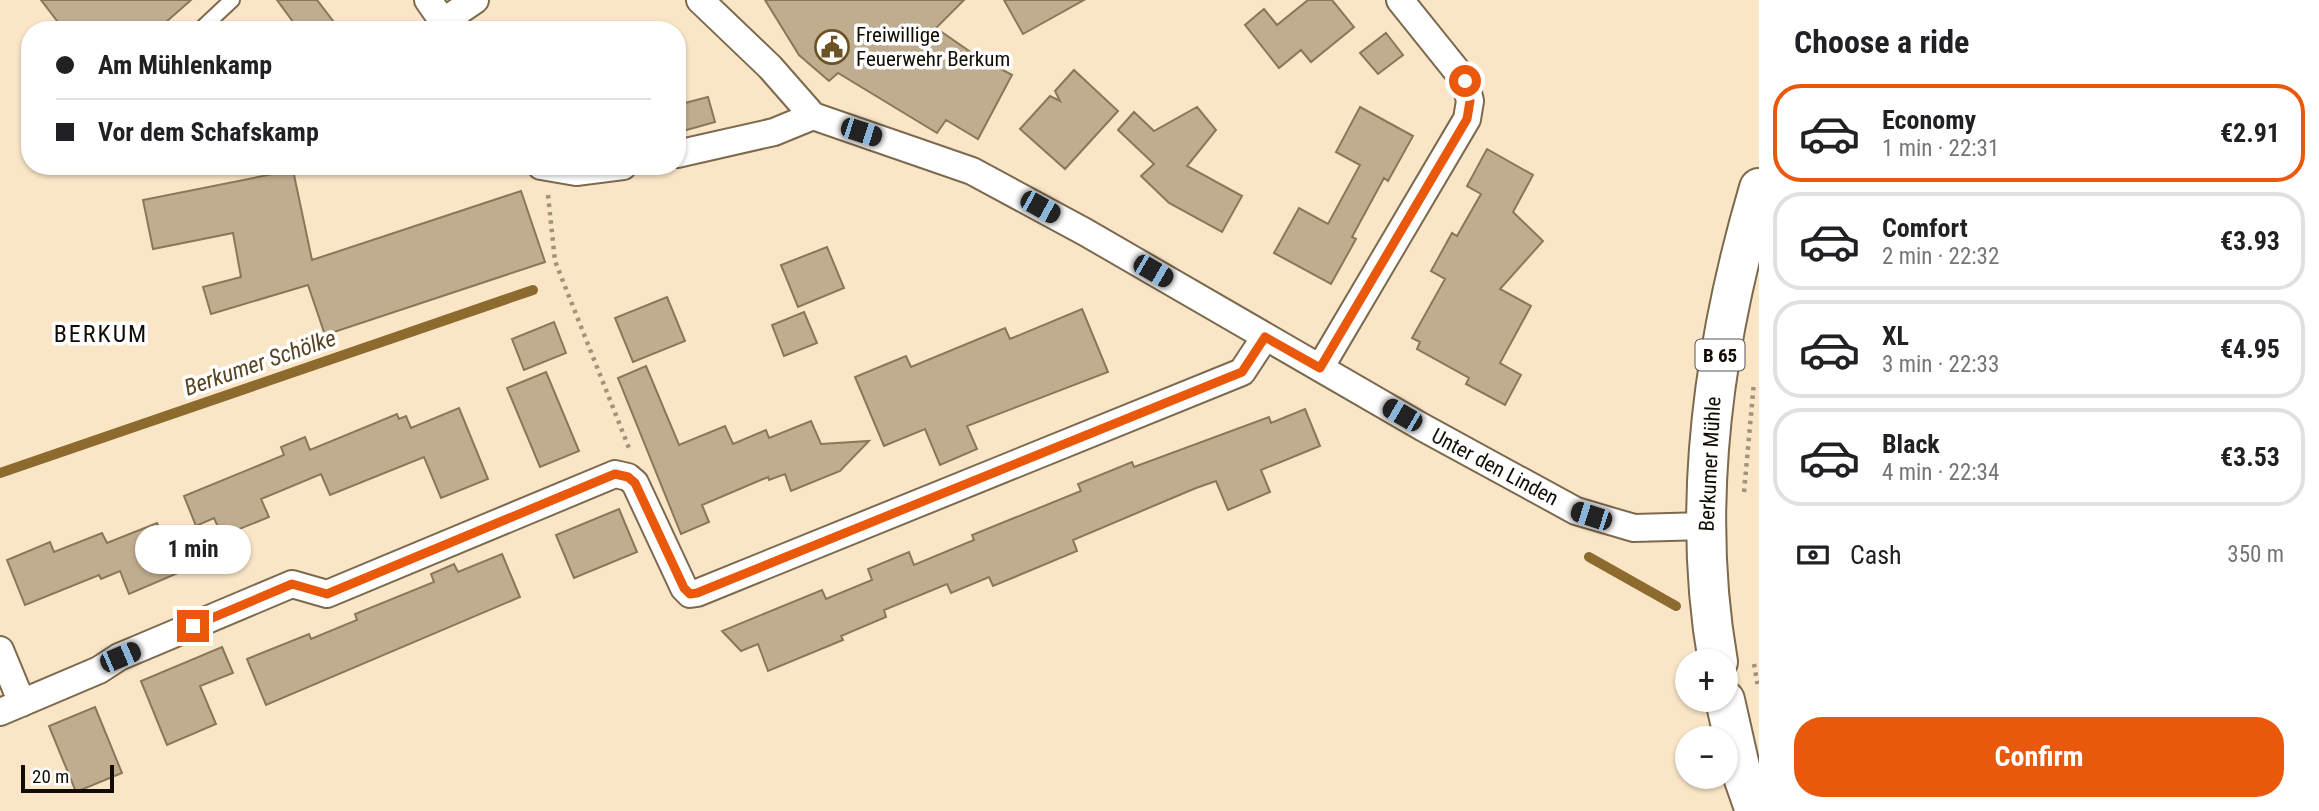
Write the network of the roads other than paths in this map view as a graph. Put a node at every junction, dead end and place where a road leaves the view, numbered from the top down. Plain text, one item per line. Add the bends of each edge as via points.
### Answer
1 (232, 0) edge
2 (475, 0) edge
3 (700, 0) edge
4 (1400, 0) edge
5 (440, 17) edge
6 (210, 21) edge
7 (813, 116) junction
8 (686, 152) edge
9 (1759, 188) edge
10 (1265, 337) junction
11 (1320, 368) junction
12 (1705, 526) junction
13 (1731, 649) edge
14 (0, 650) edge
15 (11, 708) edge
16 (1728, 712) edge
17 (1755, 811) edge

1 - 6 lane
2 - 5 street
3 - 7 street, Unter den Linden
4 - 11 street via 1465,81 1470,101 1467,119
7 - 8 street via 775,132
7 - 10 street, Unter den Linden via 972,171
9 - 12 main road, Berkumer Mühle / B 65 via 1715,382
10 - 11 street, Unter den Linden
10 - 15 street via 1242,372 697,593 684,588 635,483 615,474 327,594 292,584
11 - 12 street, Unter den Linden via 1576,511 1634,528
12 - 13 main road, Berkumer Mühle / B 65 via 1708,588
14 - 15 street
16 - 17 main road

